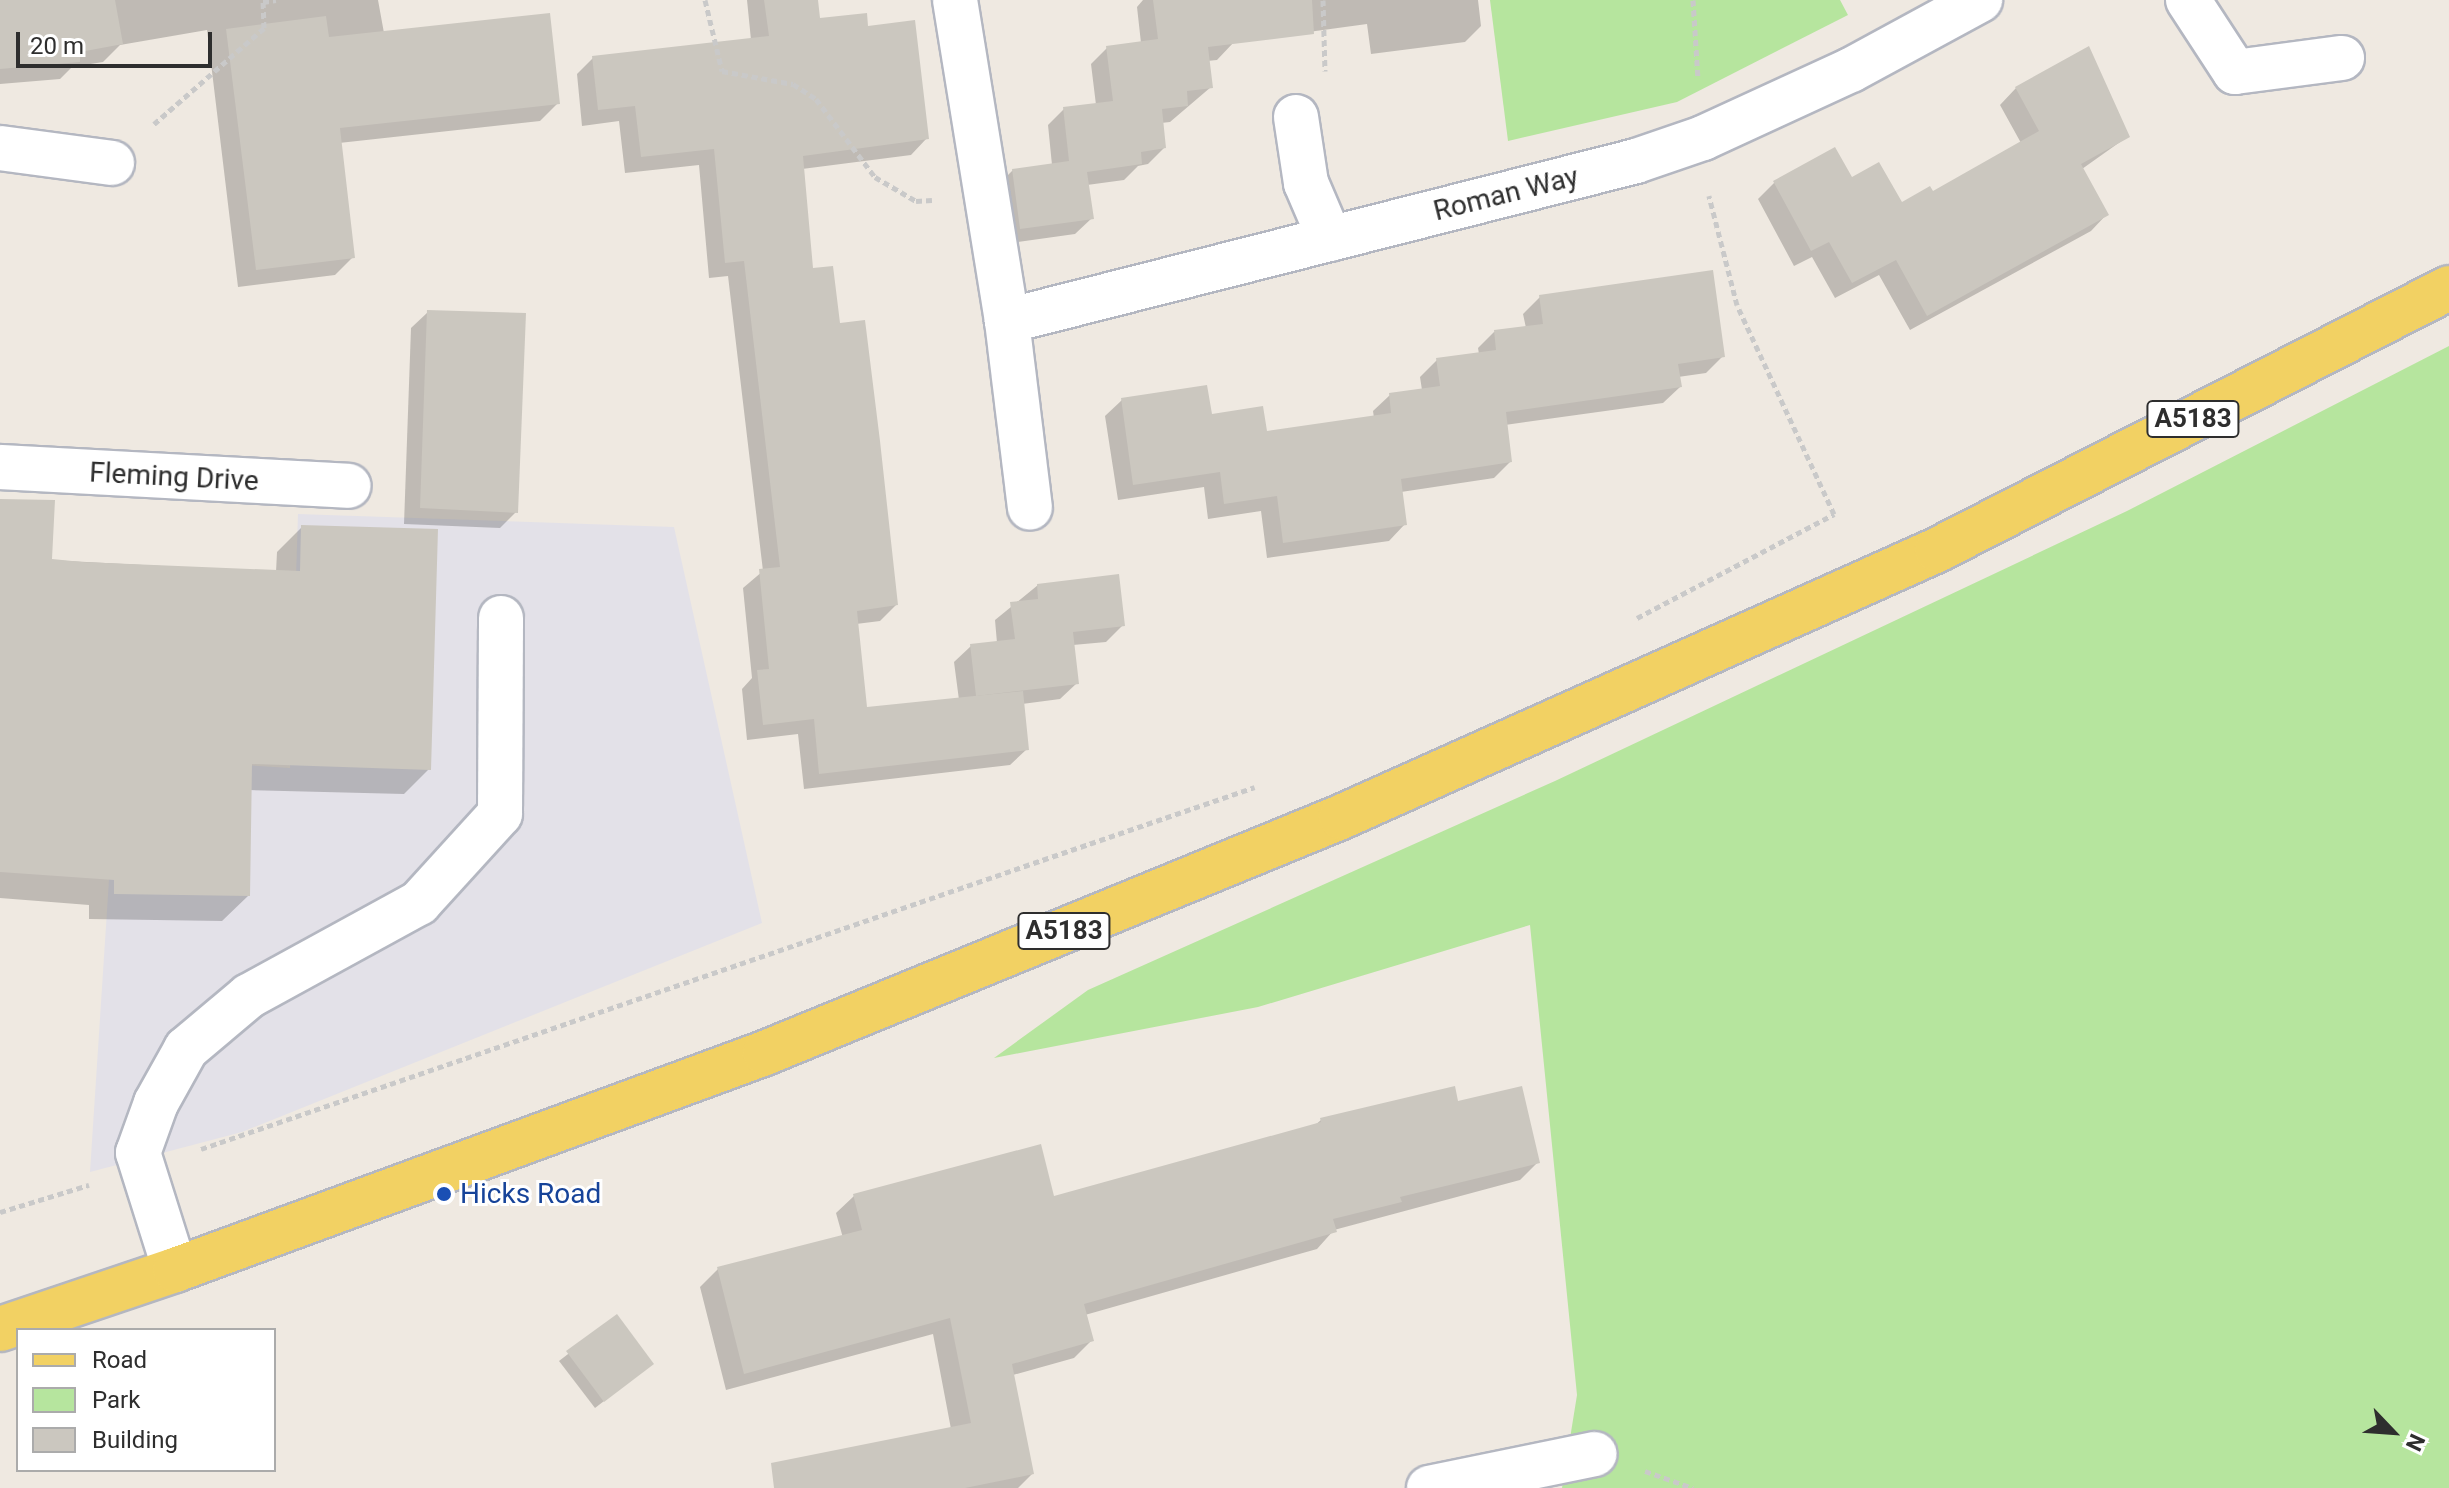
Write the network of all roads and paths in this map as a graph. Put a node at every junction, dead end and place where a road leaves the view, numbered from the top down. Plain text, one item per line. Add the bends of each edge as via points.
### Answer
1 (276, 0) edge
2 (705, 0) edge
3 (955, 0) edge
4 (1323, 0) edge
5 (1693, 0) edge
6 (1980, 0) edge
7 (2188, 0) edge
8 (2342, 58) dead end
9 (1296, 117) joint
10 (1703, 138) junction
11 (0, 148) edge
12 (112, 163) joint
13 (987, 196) junction
14 (1330, 239) junction
15 (2449, 288) edge
16 (1007, 321) junction
17 (0, 467) edge
18 (348, 486) dead end
19 (1030, 508) dead end
20 (501, 618) dead end
21 (1629, 621) dead end
22 (1270, 781) dead end
23 (143, 1169) junction
24 (0, 1212) edge
25 (175, 1270) junction
26 (0, 1329) edge
27 (1595, 1454) dead end
28 (1429, 1488) edge

1 - 12 path via 263,2 264,28
2 - 13 path via 722,71 793,84 816,99 875,177 916,201
3 - 13 street
4 - 9 path via 1325,78
5 - 10 path
6 - 10 street, Roman Way via 1851,70
7 - 8 street via 2235,72
9 - 14 street via 1306,183
10 - 14 street, Roman Way via 1636,161
10 - 21 path via 1709,202 1737,305 1834,514
11 - 12 street
13 - 16 street
14 - 16 street, Roman Way
15 - 25 main road, A5183 via 1937,550 1341,817 765,1053
16 - 19 street
17 - 18 street, Fleming Drive
20 - 23 street via 500,814 419,903 249,996 186,1049 156,1103 138,1153
22 - 23 path
23 - 24 path
23 - 25 street
25 - 26 main road, A5183
27 - 28 street

